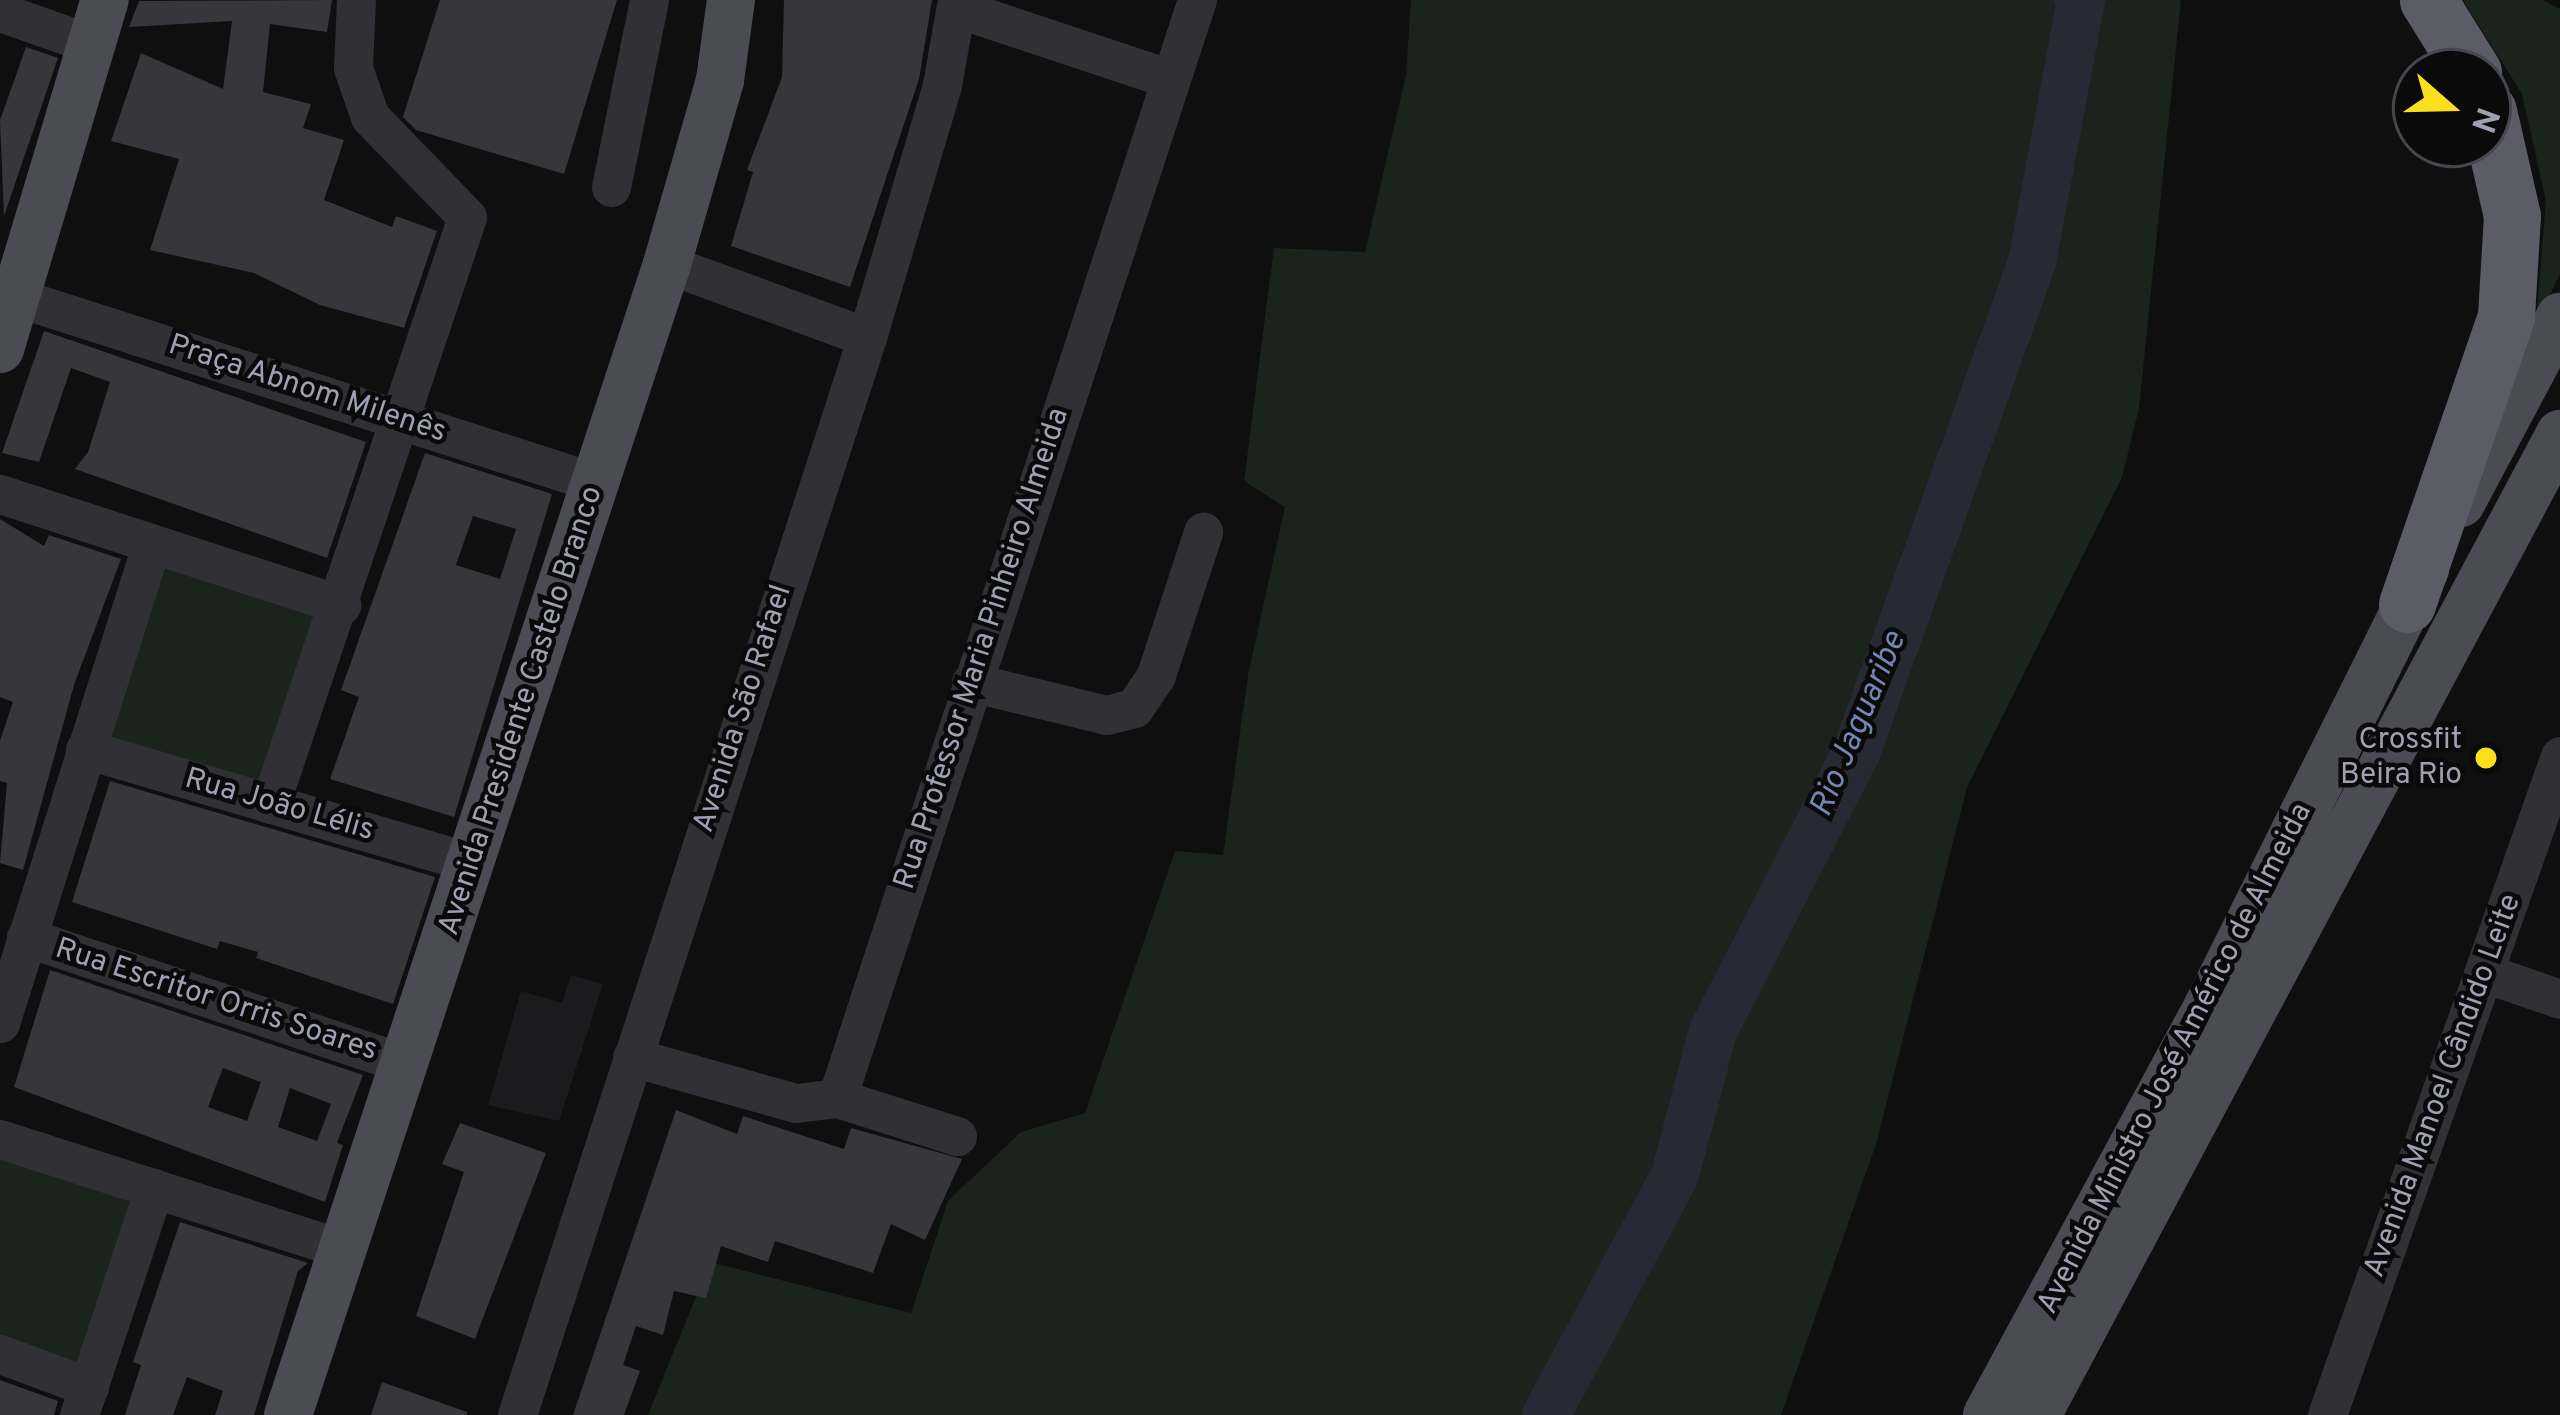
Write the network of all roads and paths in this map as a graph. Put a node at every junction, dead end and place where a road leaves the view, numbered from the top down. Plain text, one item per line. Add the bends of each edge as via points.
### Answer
1 (356, 0) edge
2 (649, 0) edge
3 (730, 0) edge
4 (1197, 0) edge
5 (2428, 0) edge
6 (957, 4) edge
7 (0, 12) edge
8 (99, 23) edge
9 (2458, 48) edge
10 (1170, 79) junction
11 (2501, 168) edge
12 (611, 187) dead end
13 (667, 264) junction
14 (16, 297) junction
15 (2560, 317) edge
16 (867, 337) junction
17 (0, 349) edge
18 (401, 420) junction
19 (2560, 434) edge
20 (2560, 472) edge
21 (597, 482) junction
22 (0, 494) edge
23 (1203, 532) dead end
24 (152, 543) junction
25 (341, 604) junction
26 (2407, 604) junction
27 (971, 682) junction
28 (85, 749) junction
29 (2560, 756) edge
30 (270, 804) junction
31 (472, 862) junction
32 (26, 937) junction
33 (2485, 973) junction
34 (2560, 999) edge
35 (2224, 1022) junction
36 (0, 1023) edge
37 (632, 1058) junction
38 (406, 1064) junction
39 (837, 1098) junction
40 (957, 1136) dead end
41 (0, 1139) edge
42 (154, 1188) junction
43 (344, 1249) junction
44 (0, 1354) edge
45 (84, 1401) edge
46 (289, 1415) edge
47 (517, 1415) edge
48 (1987, 1415) edge
49 (2037, 1415) edge
50 (2060, 1415) edge
51 (2327, 1415) edge

1 - 18 street via 353,68 370,117 467,217
2 - 12 street
3 - 13 main road, Avenida Presidente Castelo Branco via 720,80
4 - 10 street, Rua Professor Maria Pinheiro Almeida
5 - 9 highway
6 - 10 street
6 - 16 street, Avenida São Rafael via 942,85
7 - 8 street
8 - 14 main road
10 - 27 street, Rua Professor Maria Pinheiro Almeida
11 - 26 highway via 2512,216 2506,316
13 - 16 street
13 - 21 main road, Avenida Presidente Castelo Branco
14 - 17 main road
14 - 18 street, Praça Abnom Milenês
15 - 26 main road, Avenida Ministro José Américo de Almeida
16 - 37 street, Avenida São Rafael
18 - 21 street, Praça Abnom Milenês
18 - 25 street
19 - 35 main road, Avenida Ministro José Américo de Almeida
20 - 50 street
21 - 31 main road, Avenida Presidente Castelo Branco
22 - 24 street
23 - 27 street via 1156,675 1133,708 1106,715
24 - 25 street
24 - 28 street
25 - 30 street
26 - 35 main road, Avenida Ministro José Américo de Almeida
27 - 39 street, Rua Professor Maria Pinheiro Almeida
28 - 30 street, Rua João Lélis
28 - 32 street
29 - 33 street, Avenida Manoel Cândido Leite
30 - 31 street, Rua João Lélis
31 - 38 main road, Avenida Presidente Castelo Branco
32 - 36 street
32 - 38 street, Rua Escritor Orris Soares
33 - 34 street
33 - 51 street, Avenida Manoel Cândido Leite
35 - 48 main road, Avenida Ministro José Américo de Almeida
35 - 49 main road, Avenida Ministro José Américo de Almeida
37 - 39 street via 796,1103
37 - 47 street, Avenida São Rafael
38 - 43 main road, Avenida Presidente Castelo Branco
39 - 40 street
41 - 42 street
42 - 43 street
42 - 45 street
43 - 46 main road, Avenida Presidente Castelo Branco
44 - 45 street

